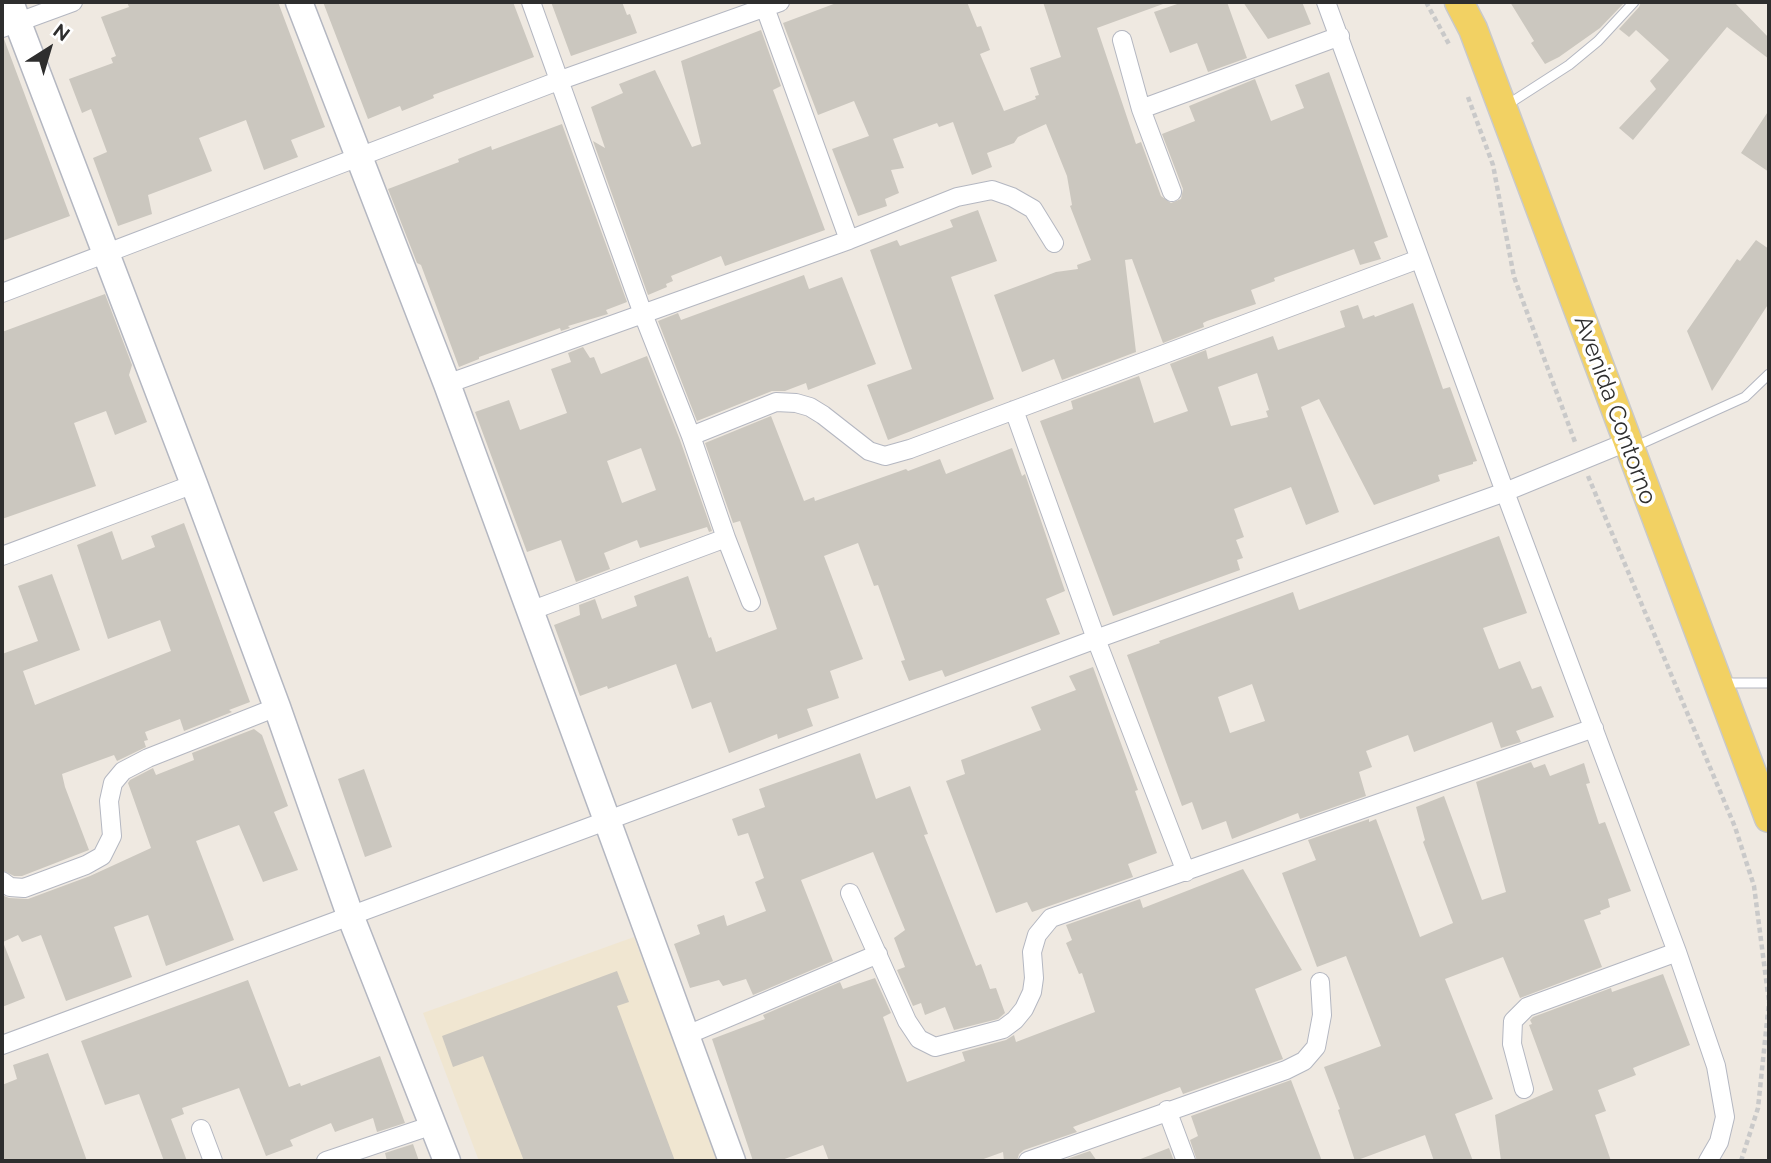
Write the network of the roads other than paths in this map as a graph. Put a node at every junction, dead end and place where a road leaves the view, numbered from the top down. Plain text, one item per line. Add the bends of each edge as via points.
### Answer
1 (73, 2) edge
2 (299, 2) edge
3 (531, 2) edge
4 (1326, 2) edge
5 (1459, 2) edge
6 (1634, 2) edge
7 (769, 4) edge
8 (10, 17) edge
9 (1340, 36) junction
10 (1122, 40) dead end
11 (558, 81) junction
12 (1503, 108) junction
13 (1141, 109) junction
14 (359, 156) junction
15 (1172, 192) dead end
16 (849, 240) junction
17 (1054, 243) dead end
18 (105, 253) junction
19 (1419, 259) junction
20 (2, 293) edge
21 (643, 313) junction
22 (1769, 374) edge
23 (447, 384) junction
24 (1014, 410) junction
25 (691, 436) junction
26 (1628, 446) junction
27 (194, 484) junction
28 (1505, 492) junction
29 (726, 538) junction
30 (2, 556) edge
31 (751, 602) dead end
32 (530, 611) junction
33 (1096, 639) junction
34 (1717, 683) junction
35 (1769, 684) edge
36 (277, 707) junction
37 (1594, 728) junction
38 (1769, 818) edge
39 (607, 822) junction
40 (1186, 872) junction
41 (2, 881) edge
42 (850, 893) dead end
43 (350, 915) junction
44 (1676, 952) junction
45 (878, 954) junction
46 (1320, 982) dead end
47 (687, 1035) junction
48 (2, 1045) edge
49 (1524, 1089) dead end
50 (1167, 1110) junction
51 (433, 1125) junction
52 (201, 1129) dead end
53 (213, 1161) edge
54 (326, 1161) edge
55 (447, 1161) edge
56 (732, 1161) edge
57 (1028, 1161) edge
58 (1186, 1161) edge
59 (1707, 1161) edge

1 - 8 street
2 - 14 street
3 - 11 street
4 - 9 street
5 - 12 main road, Avenida Contorno
6 - 12 lane via 1569,65
7 - 11 street
7 - 16 street
8 - 18 street
9 - 13 street
9 - 19 street
10 - 13 street
11 - 14 street
11 - 21 street
12 - 26 main road, Avenida Contorno
13 - 15 street
14 - 18 street
14 - 23 street
16 - 17 street via 957,197 992,190 1033,209
16 - 21 street
18 - 20 street
18 - 27 street
19 - 24 street
19 - 28 street
21 - 23 street
21 - 25 street
22 - 26 lane via 1745,397
23 - 32 street
24 - 25 street via 885,456 869,451 823,415 796,403 776,402
24 - 33 street
25 - 29 street
26 - 28 street
26 - 34 main road, Avenida Contorno
27 - 30 street
27 - 36 street
28 - 33 street
28 - 37 street
29 - 31 street
29 - 32 street
32 - 39 street
33 - 39 street
33 - 40 street
34 - 35 lane
34 - 38 main road, Avenida Contorno
36 - 41 street via 122,771 113,783 112,836 102,856 24,888
36 - 43 street
37 - 40 street
37 - 44 street
39 - 43 street
39 - 47 street
40 - 45 street via 1051,918 1037,934 1032,952 1032,992 1024,1009 1003,1030 935,1047 919,1039
42 - 45 street
43 - 48 street
43 - 51 street
44 - 49 street via 1527,1007 1513,1021 1512,1044
44 - 59 street via 1716,1066 1725,1117 1719,1142
45 - 47 street
46 - 50 street via 1322,1015 1316,1047 1304,1061
47 - 56 street
50 - 57 street
50 - 58 street
51 - 54 street
51 - 55 street
52 - 53 street

